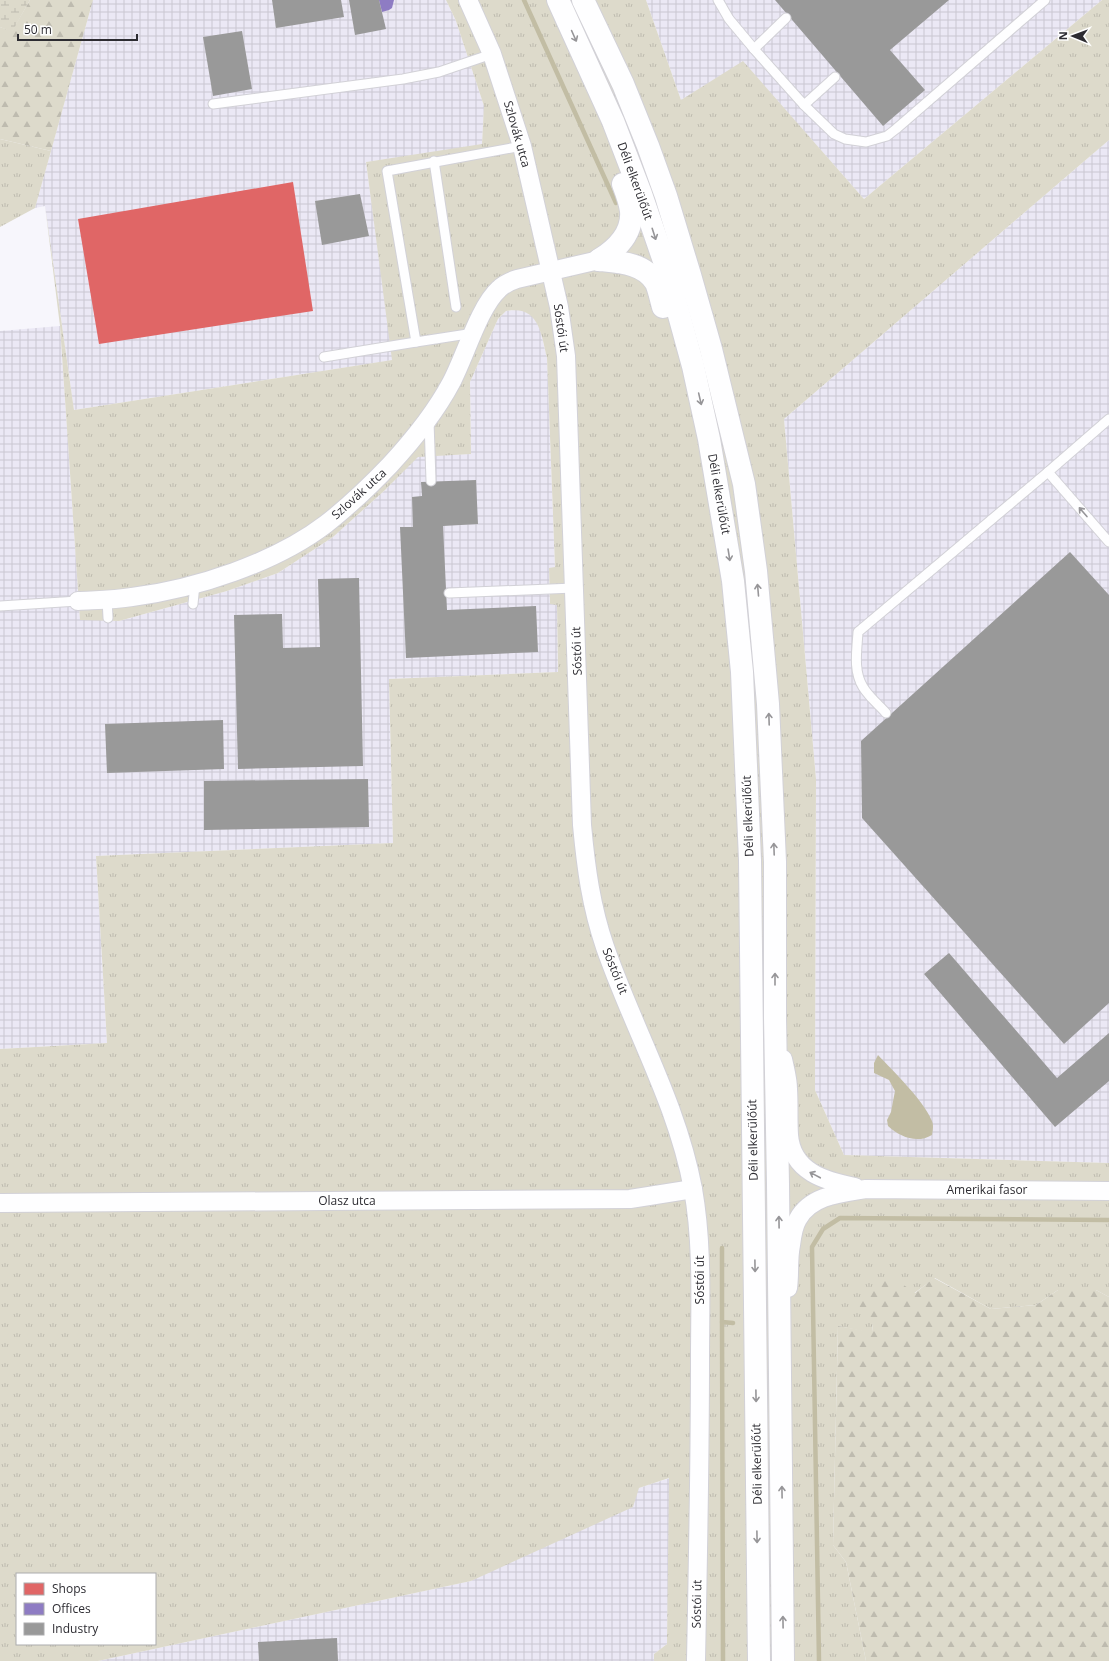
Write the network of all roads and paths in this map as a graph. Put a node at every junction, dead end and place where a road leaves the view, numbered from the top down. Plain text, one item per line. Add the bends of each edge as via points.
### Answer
1 (468, 0) edge
2 (558, 0) edge
3 (583, 0) edge
4 (718, 0) edge
5 (1045, 0) edge
6 (786, 18) dead end
7 (754, 49) junction
8 (492, 54) junction
9 (835, 77) dead end
10 (213, 104) dead end
11 (804, 105) junction
12 (613, 121) junction
13 (522, 146) junction
14 (434, 162) junction
15 (599, 260) junction
16 (552, 272) junction
17 (456, 307) dead end
18 (474, 333) junction
19 (416, 342) junction
20 (324, 357) dead end
21 (693, 366) junction
22 (429, 418) junction
23 (1109, 419) edge
24 (1048, 472) junction
25 (431, 481) dead end
26 (1109, 542) edge
27 (195, 584) junction
28 (574, 588) junction
29 (449, 593) dead end
30 (107, 599) junction
31 (78, 601) joint
32 (194, 604) dead end
33 (0, 606) edge
34 (108, 618) dead end
35 (886, 713) dead end
36 (775, 1018) junction
37 (693, 1189) junction
38 (866, 1189) junction
39 (1109, 1191) edge
40 (0, 1203) edge
41 (780, 1350) junction
42 (696, 1661) edge
43 (759, 1661) edge
44 (783, 1661) edge

1 - 8 street, Szlovák utca
2 -> 12 main road, Déli elkerülőút
36 -> 3 main road, Déli elkerülőút via 775,862 768,704 756,571 744,484 707,334 666,196 623,84
4 - 7 lane via 728,19
5 - 11 lane via 887,136 866,142 845,139 828,130
6 - 7 lane
7 - 11 lane
8 - 10 lane via 439,72 403,79
8 - 13 street, Szlovák utca
9 - 11 lane
12 - 15 main road via 615,158 631,210 631,220 623,241 614,251
12 -> 21 main road, Déli elkerülőút via 665,264
13 - 14 lane
13 - 16 street, Szlovák utca
14 - 17 lane
14 - 19 lane via 387,171
15 - 16 street, Szlovák utca
15 - 21 main road via 631,264 651,276 656,283 673,341
16 - 18 street, Szlovák utca via 518,279 502,286 484,309
16 - 28 street, Sóstói út via 566,356
18 - 19 lane
18 - 22 street, Szlovák utca via 452,382
19 - 20 lane
21 -> 43 main road, Déli elkerülőút via 723,514 742,672 750,860
22 - 25 lane
22 - 27 street, Szlovák utca via 403,451 364,492 325,524 284,549 224,575
23 - 24 lane
26 -> 24 lane
24 - 35 lane via 858,632 856,665 859,677 863,687
27 - 30 street, Szlovák utca via 132,597
27 - 32 lane
28 - 29 lane
28 - 37 street, Sóstói út via 586,874 605,948 674,1116
30 - 31 street, Szlovák utca
30 - 34 lane
31 - 33 lane
38 -> 36 street via 831,1182 818,1176 799,1162 793,1151 789,1136 788,1087
41 -> 36 main road, Déli elkerülőút
37 - 40 street, Olasz utca via 630,1199
37 - 42 street, Sóstói út via 700,1252
38 - 39 street, Amerikai fasor
38 - 41 street via 832,1195 820,1200 805,1210 798,1219 790,1246 789,1278
44 -> 41 main road, Déli elkerülőút

